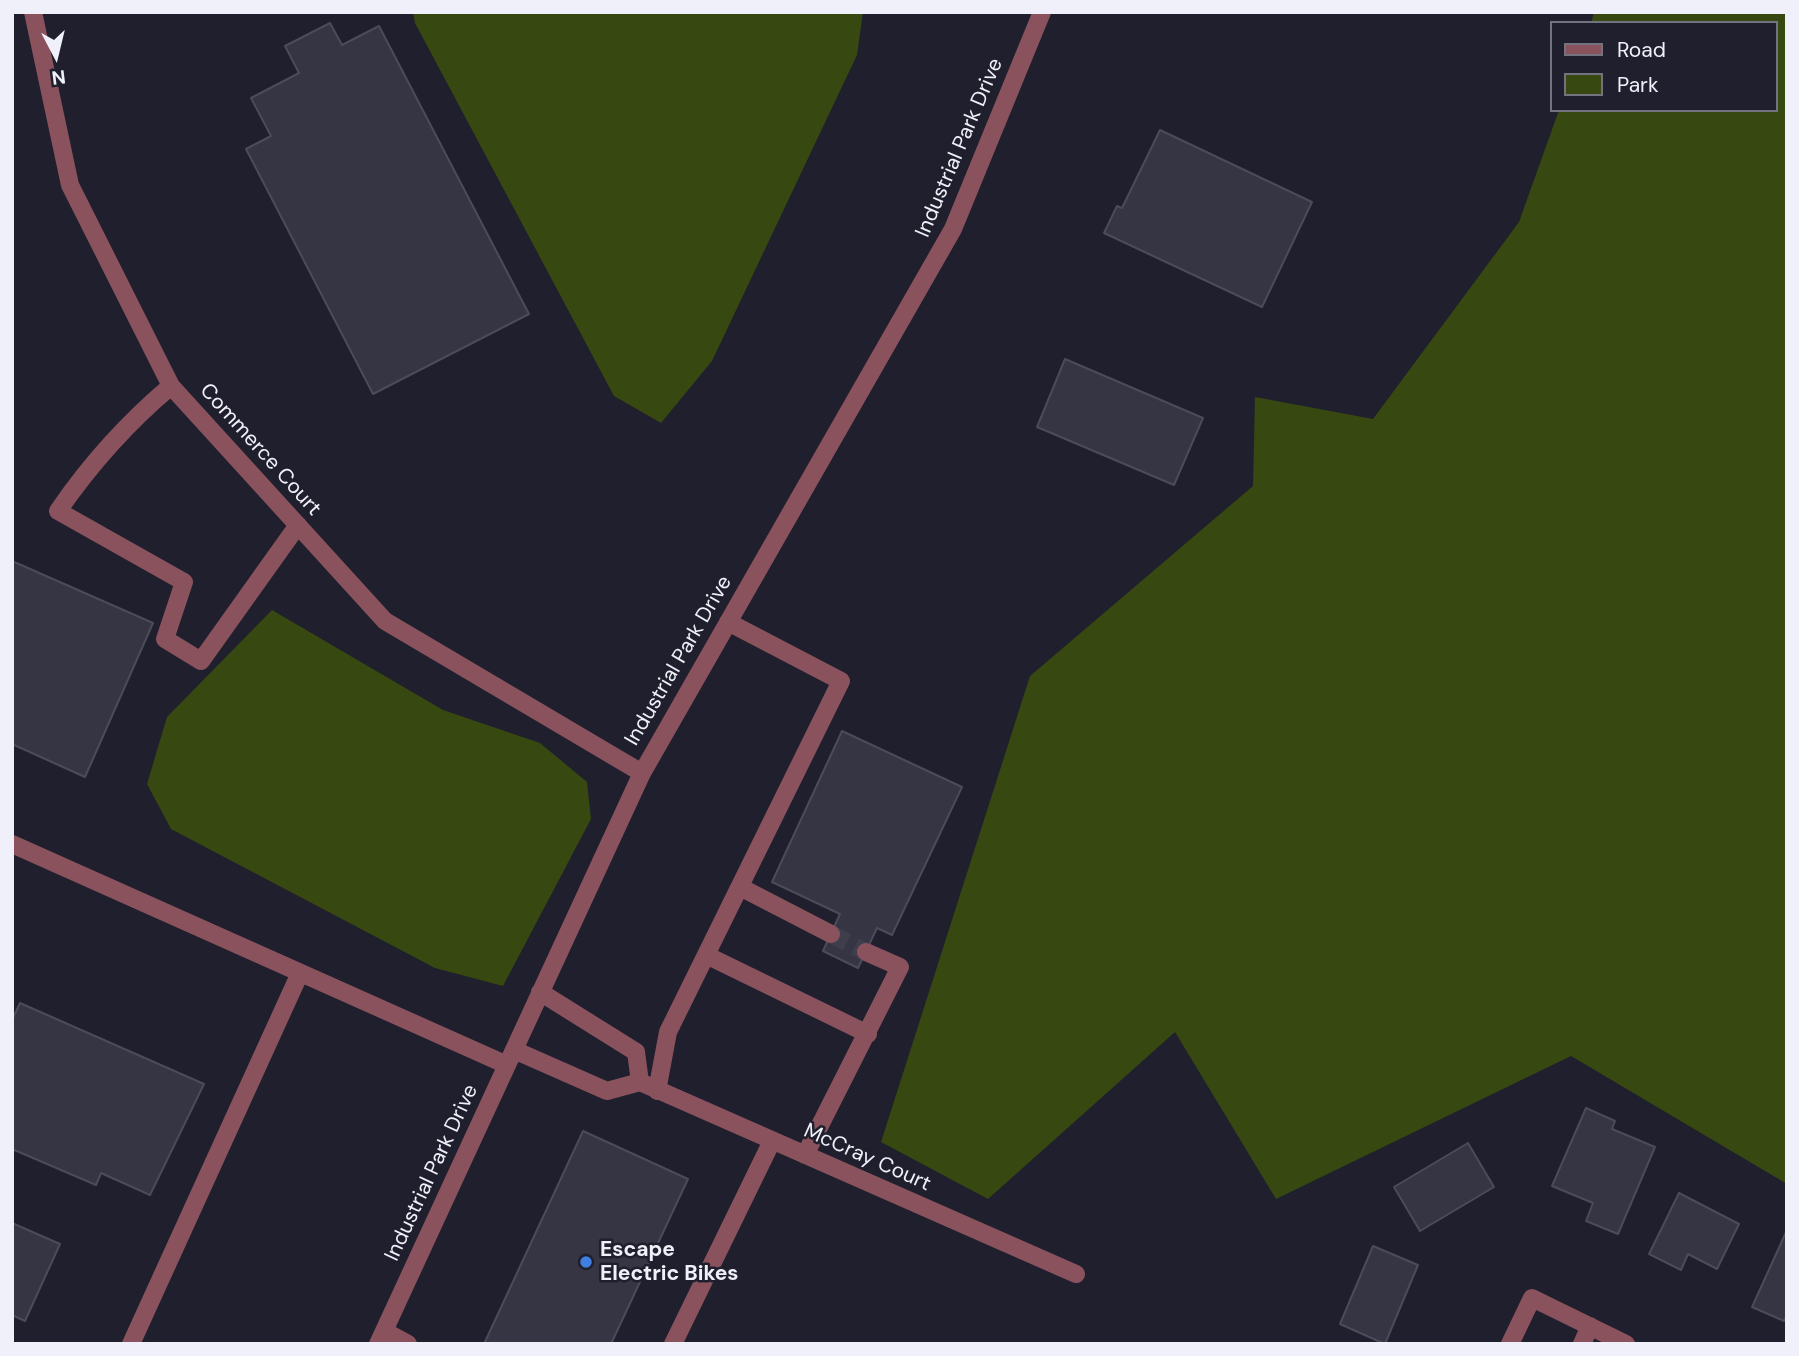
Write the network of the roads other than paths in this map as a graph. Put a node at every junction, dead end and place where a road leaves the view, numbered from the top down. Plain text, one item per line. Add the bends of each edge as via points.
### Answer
1 (33, 12) edge
2 (1042, 12) edge
3 (171, 386) junction
4 (298, 526) junction
5 (728, 622) junction
6 (642, 773) junction
7 (12, 844) edge
8 (740, 887) junction
9 (831, 934) tunnel mouth
10 (866, 952) tunnel mouth
11 (706, 955) junction
12 (300, 973) junction
13 (540, 992) junction
14 (868, 1034) junction
15 (510, 1057) junction
16 (640, 1082) junction
17 (657, 1091) junction
18 (772, 1141) junction
19 (805, 1155) junction
20 (1076, 1274) dead end
21 (1590, 1326) junction
22 (381, 1337) edge
23 (131, 1344) edge
24 (408, 1344) edge
25 (673, 1344) edge
26 (1510, 1344) edge
27 (1581, 1344) edge
28 (1626, 1344) edge

1 - 3 street, Commerce Court via 70,185
2 - 5 street, Industrial Park Drive via 953,229
3 - 4 street, Commerce Court
3 - 4 street via 133,418 86,470 58,511 184,582 165,639 201,661
4 - 6 street, Commerce Court via 384,621
5 - 6 street, Industrial Park Drive
5 - 8 street via 841,681
6 - 13 street, Industrial Park Drive
7 - 12 street
8 - 9 street
8 - 11 street
10 - 14 street via 900,967
11 - 14 street
11 - 17 street via 668,1032
12 - 15 street
12 - 23 street
13 - 15 street, Industrial Park Drive
13 - 16 street via 636,1052
14 - 19 street
15 - 16 street via 607,1091
15 - 22 street, Industrial Park Drive
16 - 17 street, McCray Court
17 - 18 street, McCray Court
18 - 19 street, McCray Court
18 - 25 street
19 - 20 street, McCray Court
21 - 26 street via 1532,1298
21 - 27 street
21 - 28 street
22 - 24 street

